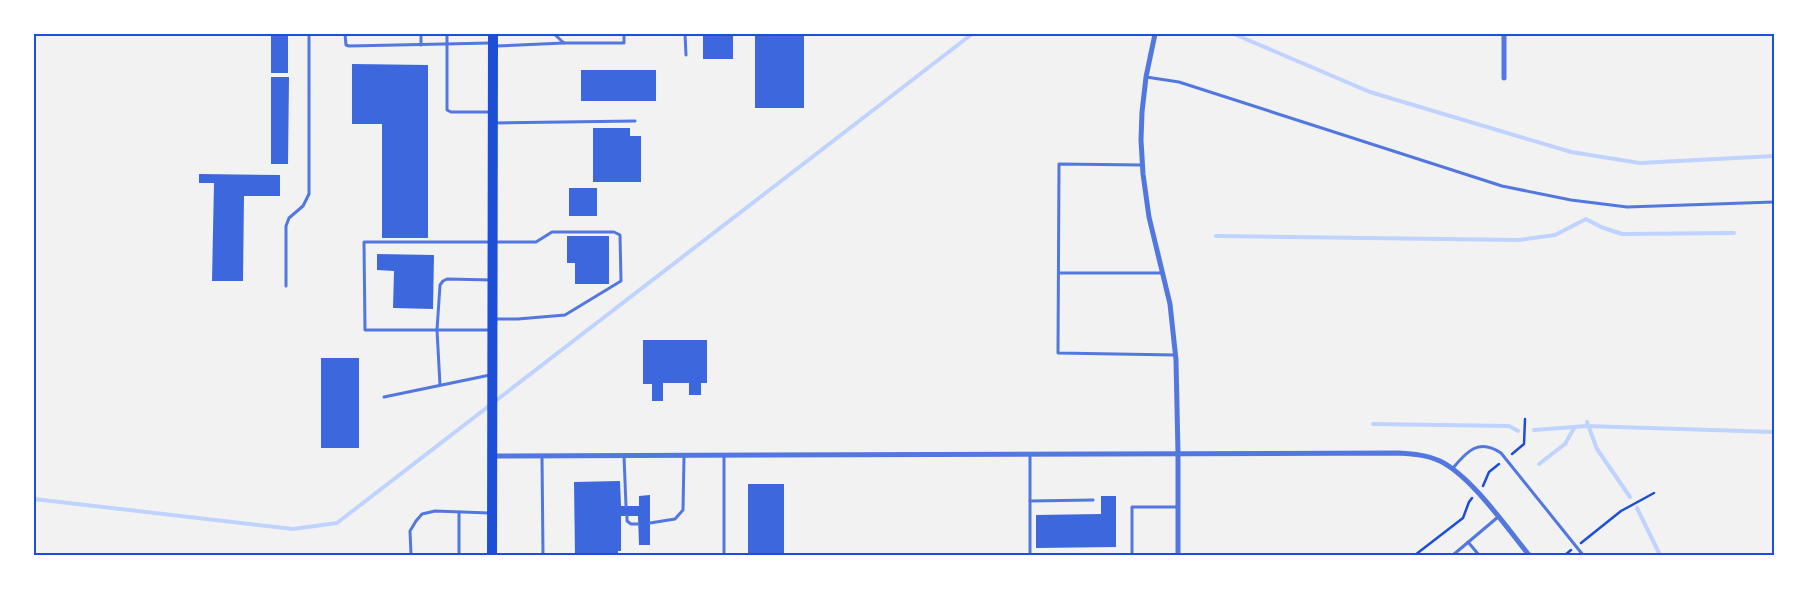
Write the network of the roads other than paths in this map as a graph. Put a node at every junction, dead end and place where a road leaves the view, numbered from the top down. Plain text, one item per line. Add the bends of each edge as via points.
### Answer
1 (309, 34) edge
2 (345, 34) edge
3 (421, 34) edge
4 (446, 34) edge
5 (554, 34) edge
6 (624, 34) edge
7 (685, 34) edge
8 (1504, 34) edge
9 (1154, 36) edge
10 (493, 41) edge
11 (447, 44) junction
12 (564, 44) junction
13 (421, 45) junction
14 (686, 55) dead end
15 (1146, 77) junction
16 (1504, 78) dead end
17 (493, 117) junction
18 (635, 121) dead end
19 (1142, 164) junction
20 (1774, 202) edge
21 (493, 242) junction
22 (1059, 273) junction
23 (1162, 273) junction
24 (493, 280) junction
25 (286, 286) dead end
26 (493, 319) junction
27 (437, 330) junction
28 (493, 330) junction
29 (1176, 355) junction
30 (493, 377) junction
31 (440, 385) junction
32 (384, 398) dead end
33 (1178, 454) junction
34 (1030, 455) junction
35 (493, 456) junction
36 (542, 456) junction
37 (624, 456) junction
38 (684, 456) junction
39 (724, 456) junction
40 (1453, 468) junction
41 (1093, 500) dead end
42 (1030, 501) junction
43 (626, 506) dead end
44 (1178, 507) junction
45 (459, 512) junction
46 (492, 513) junction
47 (627, 516) dead end
48 (1498, 517) junction
49 (650, 523) dead end
50 (638, 524) dead end
51 (1468, 542) junction
52 (411, 555) edge
53 (459, 555) edge
54 (492, 555) edge
55 (543, 555) edge
56 (724, 555) edge
57 (1030, 555) edge
58 (1132, 555) edge
59 (1178, 555) edge
60 (1453, 555) edge
61 (1478, 555) edge
62 (1529, 555) edge
63 (1583, 555) edge

1 - 25 lane via 309,194 286,226
2 - 13 lane via 346,45 349,46
3 - 13 lane
4 - 11 lane
5 - 12 lane
6 - 12 lane via 624,43
7 - 14 lane
8 - 16 street
9 - 15 street
10 - 11 lane
10 - 12 lane
10 - 17 main road
11 - 13 lane
11 - 17 lane via 448,112
15 - 19 street
15 - 20 lane via 1179,82 1502,186 1572,200 1627,207
17 - 18 lane
17 - 21 main road
19 - 22 lane via 1059,164
19 - 23 street via 1149,217
21 - 24 main road
21 - 26 lane via 536,242 552,232 614,232 620,235 621,281 565,315
21 - 27 lane via 364,242 365,330
22 - 23 lane
22 - 29 lane via 1058,353
23 - 29 street via 1170,304
24 - 26 main road
24 - 27 lane via 456,278 443,281
26 - 28 main road
27 - 28 lane
27 - 31 lane
28 - 30 main road
29 - 33 street
30 - 31 lane
30 - 35 main road
31 - 32 lane
33 - 34 street
33 - 40 street via 1399,453 1422,455
33 - 44 street
34 - 39 street
34 - 42 lane
35 - 36 street
35 - 46 main road
36 - 37 street
36 - 55 lane
37 - 38 street
37 - 43 lane
38 - 39 street
38 - 49 lane via 683,510 675,519
39 - 56 lane
40 - 48 street
40 - 63 lane via 1465,453 1476,448 1485,446 1501,453
41 - 42 lane
42 - 57 lane
44 - 58 lane via 1132,507
44 - 59 street
45 - 46 lane
45 - 52 lane via 422,514 410,532
45 - 53 lane
46 - 54 main road
47 - 50 lane via 631,524
48 - 51 lane
48 - 62 street
51 - 60 lane
51 - 61 lane

